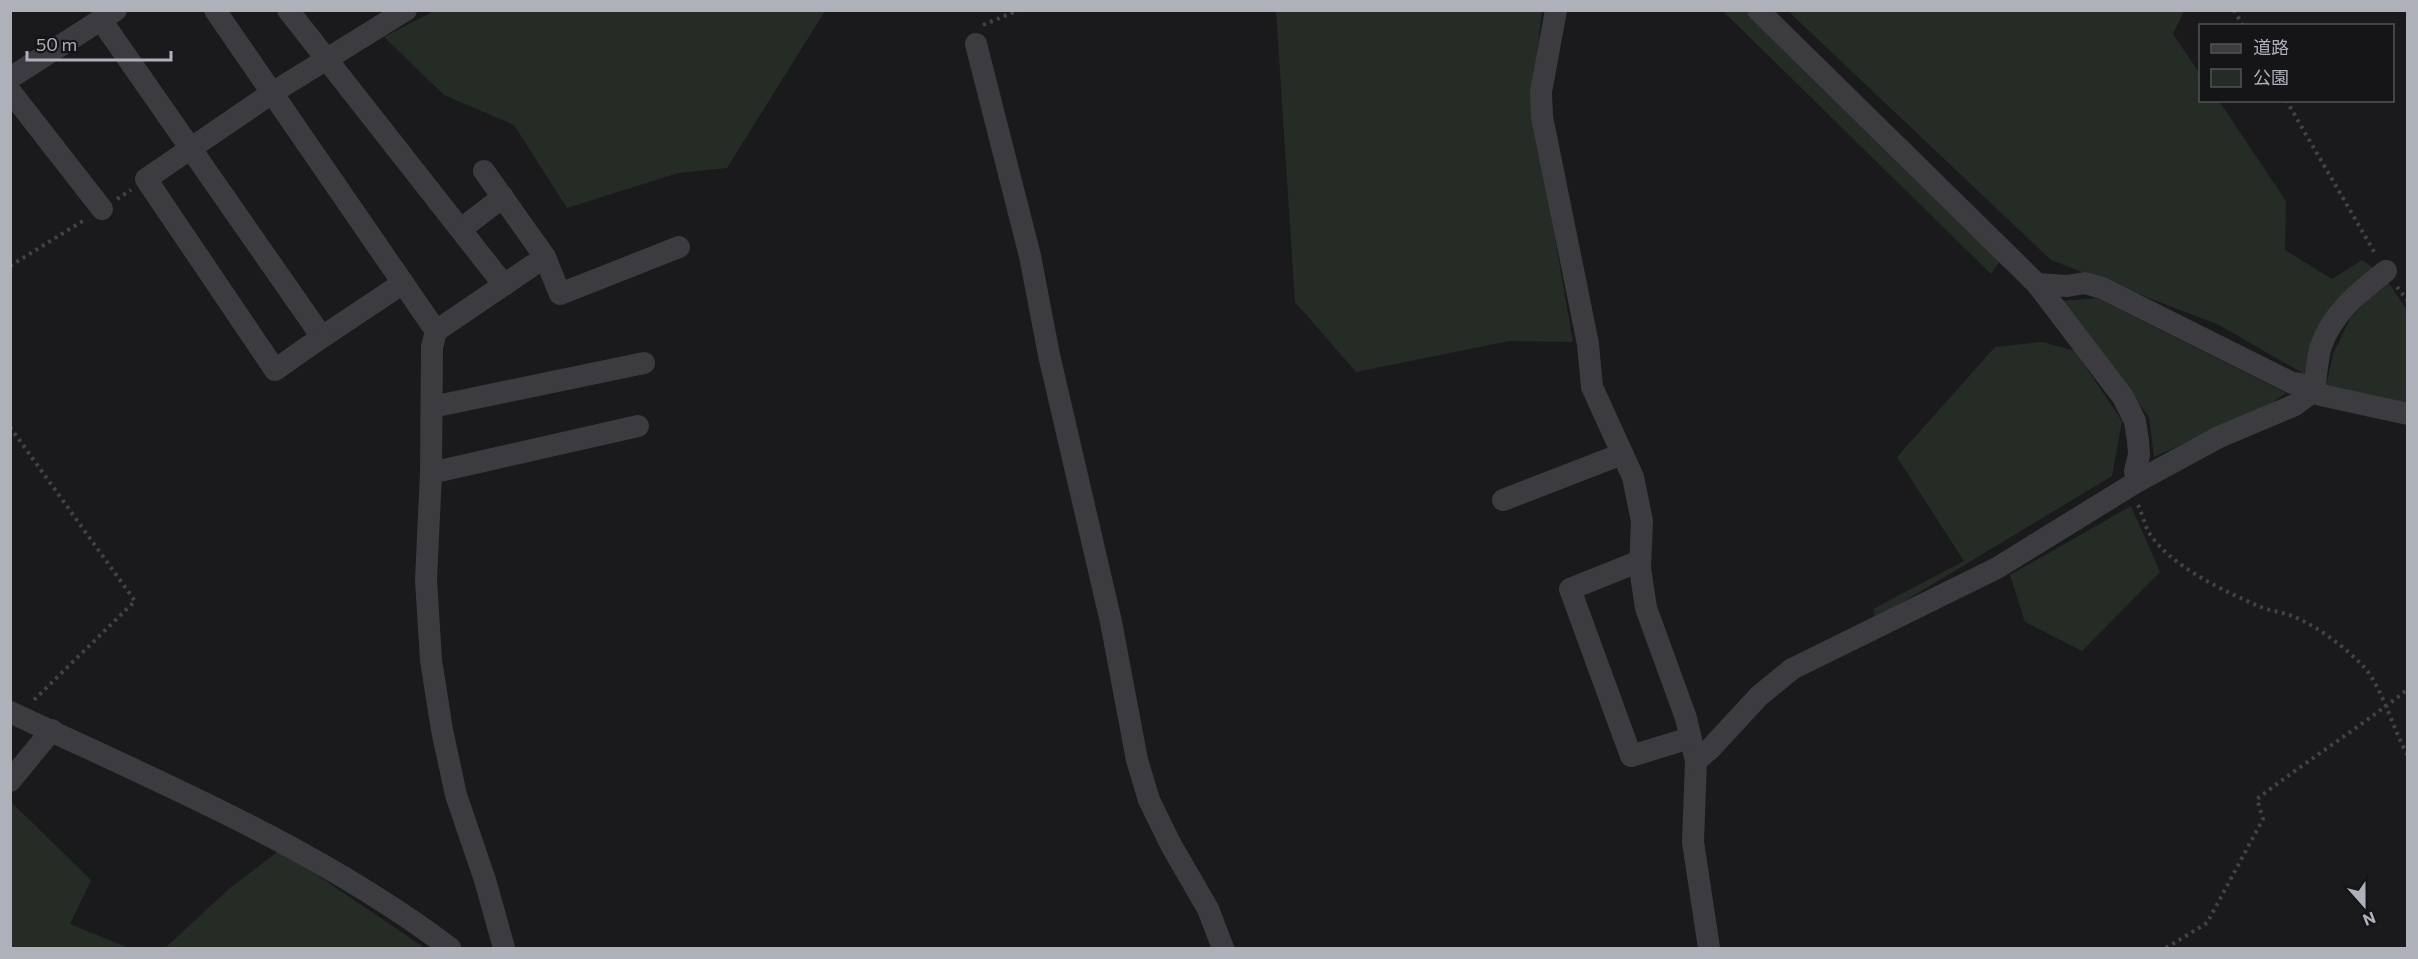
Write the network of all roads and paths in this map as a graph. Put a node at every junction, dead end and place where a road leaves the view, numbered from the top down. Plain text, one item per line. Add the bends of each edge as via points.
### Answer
1 (215, 10) edge
2 (288, 10) edge
3 (406, 10) edge
4 (1019, 10) edge
5 (1556, 10) edge
6 (1758, 10) edge
7 (2234, 10) edge
8 (108, 15) edge
9 (2242, 24) edge
10 (976, 44) joint
11 (325, 58) junction
12 (10, 78) edge
13 (10, 91) edge
14 (272, 93) junction
15 (2287, 102) edge
16 (190, 149) junction
17 (484, 171) dead end
18 (146, 179) junction
19 (502, 197) junction
20 (102, 209) junction
21 (461, 229) junction
22 (679, 247) dead end
23 (545, 256) junction
24 (10, 266) edge
25 (2386, 271) junction
26 (403, 283) junction
27 (2037, 284) junction
28 (504, 285) junction
29 (2408, 301) edge
30 (436, 331) junction
31 (322, 337) junction
32 (644, 363) dead end
33 (2314, 391) junction
34 (432, 407) junction
35 (2408, 414) edge
36 (638, 426) dead end
37 (10, 427) edge
38 (1622, 454) junction
39 (431, 473) junction
40 (2134, 485) junction
41 (1503, 500) dead end
42 (1640, 561) junction
43 (2408, 689) edge
44 (2385, 707) junction
45 (14, 714) edge
46 (52, 730) junction
47 (1690, 738) junction
48 (2408, 756) edge
49 (1696, 761) junction
50 (10, 781) edge
51 (450, 948) edge
52 (504, 948) edge
53 (1223, 948) edge
54 (1709, 948) edge
55 (2166, 948) edge

1 - 14 street
2 - 11 street
3 - 11 street
4 - 10 path via 971,30
5 - 38 street via 1541,92 1542,117 1588,344 1592,387
6 - 27 street
7 - 9 path
8 - 12 street
8 - 16 street
10 - 53 street via 1030,256 1111,622 1137,760 1149,800 1208,909
11 - 14 street
11 - 21 street
13 - 20 street
14 - 16 street
14 - 26 street
15 - 25 path
16 - 18 street
16 - 31 street
17 - 19 street
18 - 20 path
18 - 31 street via 275,370
19 - 21 street
19 - 23 street
20 - 24 path
21 - 28 street
22 - 23 street via 560,294
23 - 28 street
25 - 29 path
25 - 33 street via 2351,298 2334,321 2320,348
26 - 30 street
26 - 31 street
27 - 33 street via 2085,283 2102,288
27 - 40 street via 2123,396 2135,421 2138,441
28 - 30 street
30 - 34 street via 432,347
32 - 34 street
33 - 35 street
33 - 40 street via 2295,405 2219,437
34 - 39 street
36 - 39 street
37 - 45 path via 135,601
38 - 41 street
38 - 42 street via 1632,477 1642,521
39 - 52 street via 426,580 438,706 456,795
40 - 44 path via 2148,531 2175,560 2263,608 2292,616 2318,630 2364,667
40 - 49 street via 1997,568 1792,669 1759,696
42 - 47 street via 1646,608
42 - 47 street via 1570,589 1631,756
43 - 44 path
44 - 48 path
44 - 55 path via 2257,799 2263,819 2207,923
45 - 46 street
46 - 50 street
46 - 51 street via 272,836 367,891
47 - 49 street
49 - 54 street via 1693,842

